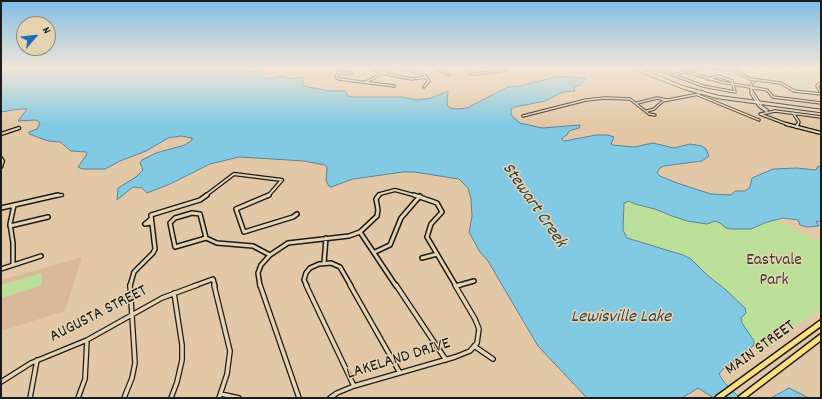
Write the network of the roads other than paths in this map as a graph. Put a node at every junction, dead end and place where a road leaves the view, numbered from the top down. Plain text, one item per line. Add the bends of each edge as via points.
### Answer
1 (685, 87) edge
2 (686, 87) edge
3 (706, 87) edge
4 (733, 87) edge
5 (750, 87) joint
6 (787, 87) edge
7 (702, 93) junction
8 (821, 94) edge
9 (698, 95) junction
10 (667, 100) junction
11 (758, 102) junction
12 (636, 103) junction
13 (821, 103) edge
14 (821, 110) edge
15 (646, 111) junction
16 (768, 112) junction
17 (793, 114) junction
18 (655, 115) dead end
19 (523, 116) dead end
20 (821, 117) edge
21 (759, 120) dead end
22 (796, 127) junction
23 (20, 128) dead end
24 (821, 133) edge
25 (1, 134) edge
26 (1, 159) edge
27 (1, 167) edge
28 (62, 195) dead end
29 (420, 196) junction
30 (14, 205) junction
31 (1, 208) edge
32 (297, 214) dead end
33 (48, 217) dead end
34 (10, 226) junction
35 (360, 232) junction
36 (206, 238) junction
37 (326, 238) junction
38 (375, 252) junction
39 (437, 254) junction
40 (270, 255) junction
41 (41, 256) dead end
42 (422, 258) dead end
43 (324, 263) junction
44 (13, 265) junction
45 (1, 269) edge
46 (474, 282) dead end
47 (456, 286) junction
48 (174, 293) junction
49 (134, 314) junction
50 (821, 322) edge
51 (821, 338) edge
52 (87, 340) junction
53 (474, 346) junction
54 (493, 359) dead end
55 (37, 360) junction
56 (446, 360) junction
57 (400, 373) junction
58 (1, 382) edge
59 (354, 386) junction
60 (220, 396) edge
61 (743, 396) edge
62 (30, 398) edge
63 (78, 398) edge
64 (124, 398) edge
65 (171, 398) edge
66 (239, 398) edge
67 (298, 398) edge
68 (330, 398) edge
69 (718, 398) edge

1 - 7 main road
2 - 7 main road
3 - 4 street via 734,92
5 - 11 street via 751,94
5 - 13 street via 767,90 773,97
6 - 8 street via 794,91
7 - 9 street
7 - 11 main road via 731,100
9 - 10 street
9 - 21 street
10 - 12 street via 657,98
10 - 15 street
11 - 14 main road
11 - 16 street
12 - 15 street
12 - 19 street via 627,98 592,99
15 - 18 street
16 - 17 street
16 - 22 street via 760,114
17 - 20 street
17 - 22 street via 799,122
22 - 24 street
23 - 25 street
26 - 27 street
28 - 30 street
29 - 35 street via 398,190 377,196 377,216
29 - 38 street via 401,218 390,245
29 - 39 street via 437,203 442,210 440,216 431,224 427,235
30 - 31 street
30 - 34 street
32 - 49 street via 244,232 236,209 268,196 282,180 234,174 200,200 151,215 155,249 134,272 130,283
33 - 34 street
34 - 44 street
35 - 37 street via 349,236
35 - 38 street
36 - 36 street via 176,247 170,223 178,217 198,212
36 - 40 street via 217,242 253,246
37 - 40 street via 290,242
37 - 43 street
38 - 56 street
39 - 42 street
39 - 47 street
40 - 67 street via 261,265 258,277
41 - 44 street
43 - 57 street via 340,267
43 - 59 street via 310,268 304,280
44 - 45 street
46 - 47 street
47 - 53 street via 478,325 479,337
48 - 49 street, AUGUSTA STREET
48 - 60 street, AUGUSTA STREET via 213,279 230,351
48 - 65 street via 182,360
49 - 52 street, AUGUSTA STREET
49 - 64 street via 134,369
50 - 69 main road, MAIN STREET
51 - 61 main road, MAIN STREET
52 - 55 street, AUGUSTA STREET
52 - 63 street via 85,379
53 - 54 street
53 - 56 street, LAKELAND DRIVE via 470,351
55 - 58 street, AUGUSTA STREET
55 - 62 street
56 - 57 street, LAKELAND DRIVE
57 - 59 street, LAKELAND DRIVE
59 - 68 street, LAKELAND DRIVE
60 - 66 street

